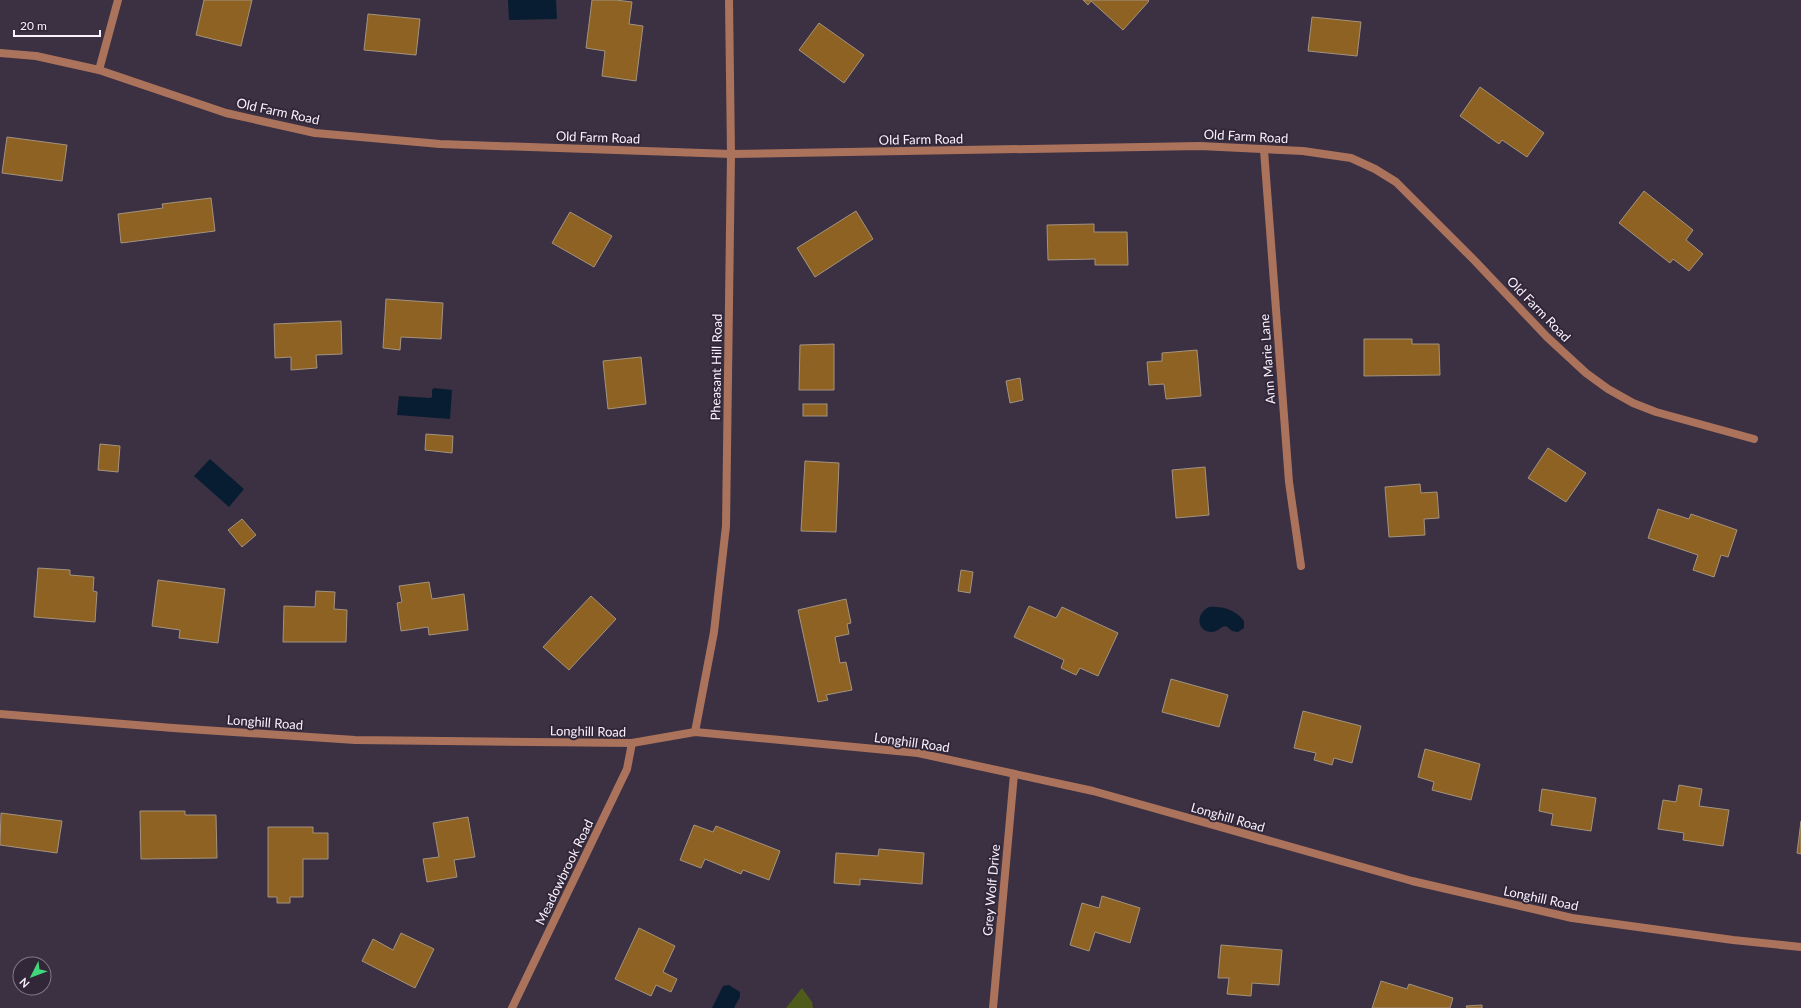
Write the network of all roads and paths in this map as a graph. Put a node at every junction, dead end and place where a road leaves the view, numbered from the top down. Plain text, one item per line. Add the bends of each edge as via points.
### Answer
1 (118, 0) edge
2 (729, 0) edge
3 (0, 52) edge
4 (99, 70) junction
5 (1264, 150) junction
6 (731, 154) junction
7 (1754, 439) dead end
8 (1301, 566) dead end
9 (0, 714) edge
10 (695, 732) junction
11 (632, 743) junction
12 (1014, 774) junction
13 (1801, 947) edge
14 (512, 1008) edge
15 (993, 1008) edge

1 - 4 street
2 - 6 street, Pheasant Hill Road
3 - 4 street, Old Farm Road via 36,56
4 - 6 street, Old Farm Road via 226,112 315,133 440,144
5 - 6 street, Old Farm Road via 1200,146
5 - 7 street, Old Farm Road via 1303,151 1351,158 1375,169 1396,182 1547,337 1602,385 1633,403 1656,412
5 - 8 street, Ann Marie Lane via 1289,482
6 - 10 street, Pheasant Hill Road via 726,526 714,632
9 - 11 street, Longhill Road via 355,740
10 - 11 street, Longhill Road
10 - 12 street, Longhill Road via 918,753
11 - 14 street, Meadowbrook Road via 627,769
12 - 13 street, Longhill Road via 1093,791 1412,881 1572,918
12 - 15 street, Grey Wolf Drive

